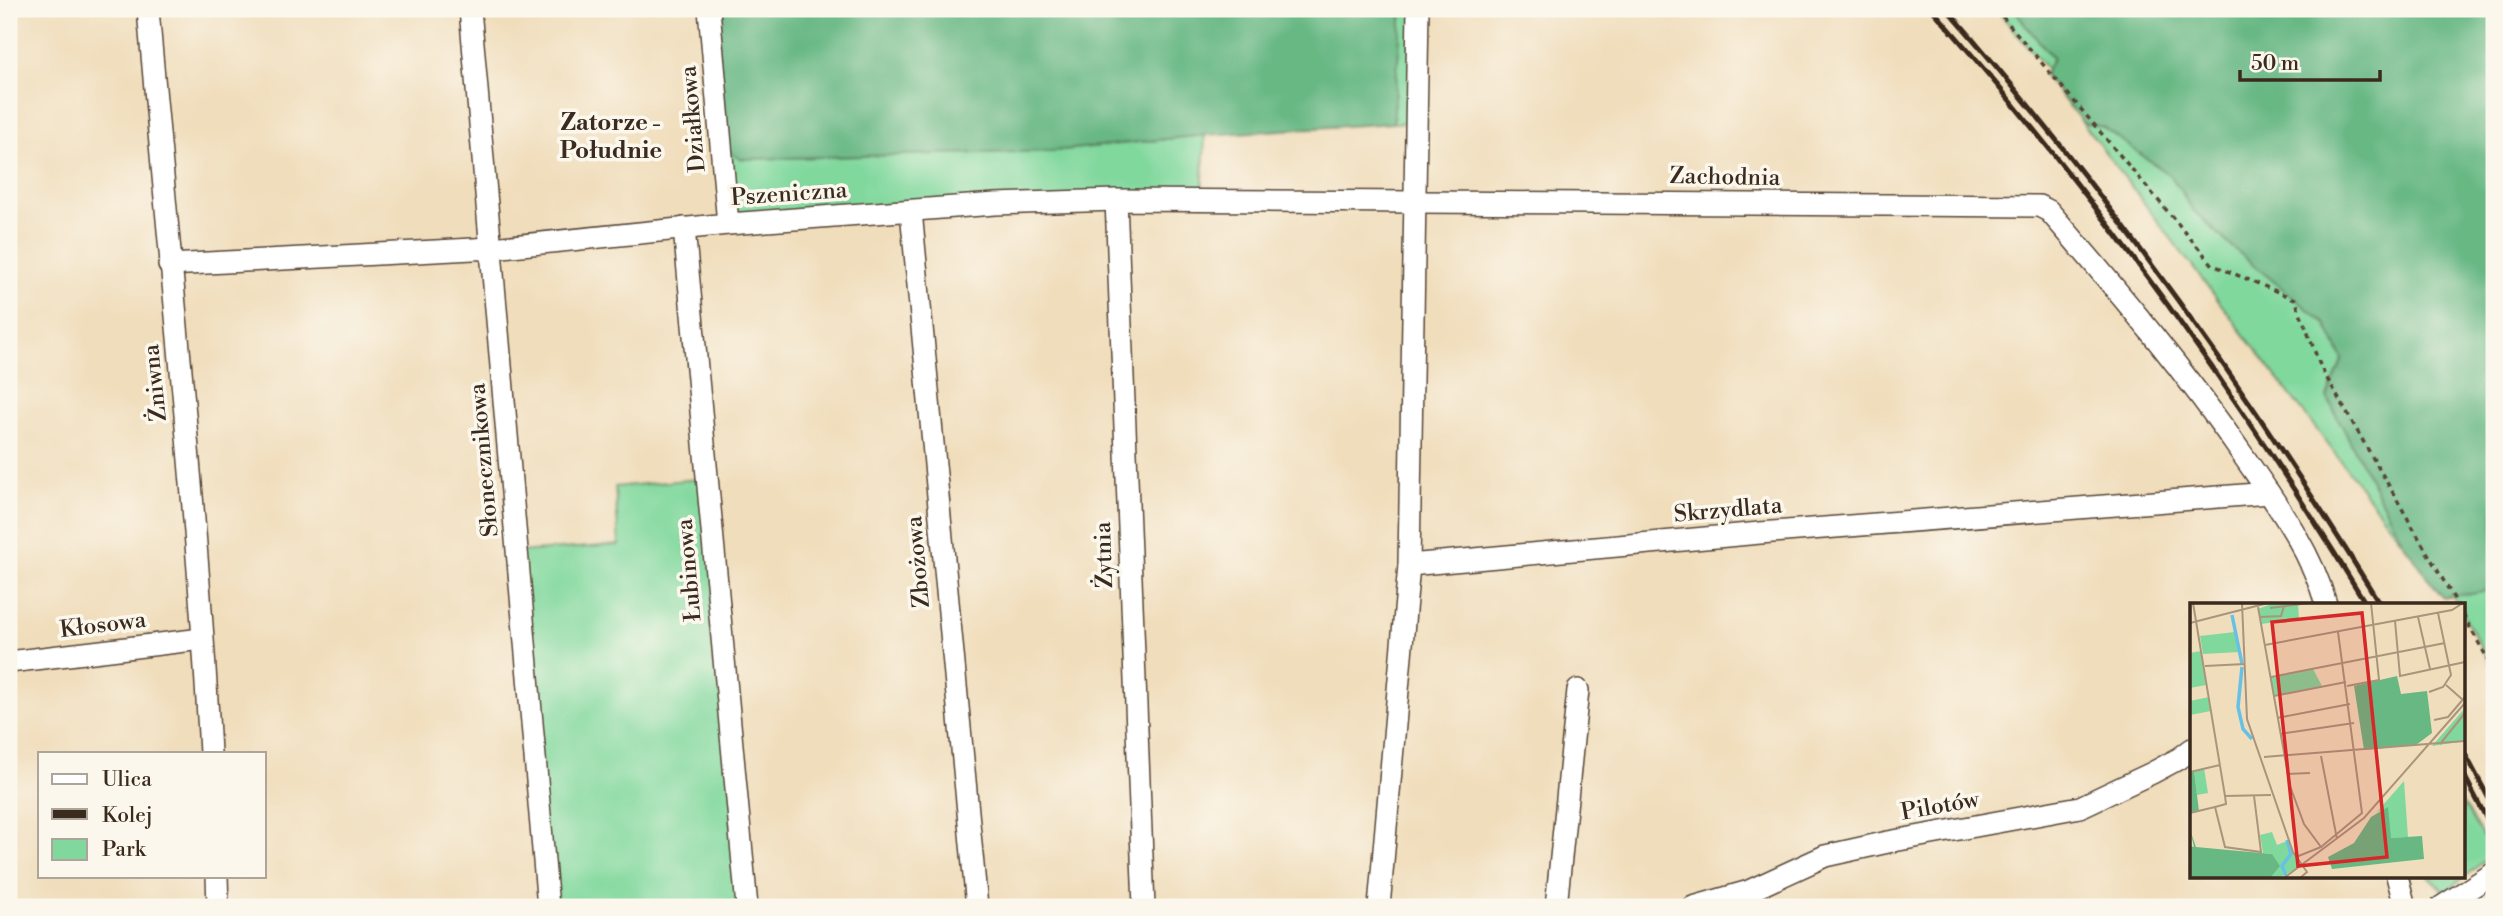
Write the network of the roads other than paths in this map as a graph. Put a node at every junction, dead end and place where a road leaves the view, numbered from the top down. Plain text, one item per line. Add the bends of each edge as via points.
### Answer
1 (148, 9) edge
2 (470, 9) edge
3 (709, 9) edge
4 (1418, 9) edge
5 (1116, 200) junction
6 (1414, 201) junction
7 (911, 211) junction
8 (729, 224) junction
9 (684, 228) junction
10 (492, 248) junction
11 (169, 265) junction
12 (2269, 493) junction
13 (1409, 565) junction
14 (2326, 603) edge
15 (202, 639) junction
16 (9, 662) edge
17 (1578, 690) dead end
18 (2190, 750) edge
19 (210, 752) edge
20 (2494, 873) edge
21 (217, 878) edge
22 (2398, 878) edge
23 (218, 907) edge
24 (548, 907) edge
25 (747, 907) edge
26 (976, 907) edge
27 (1144, 907) edge
28 (1379, 907) edge
29 (1556, 907) edge
30 (1693, 907) edge
31 (2405, 907) edge
32 (2441, 907) edge

1 - 11 street, Żniwna
2 - 10 street, Słonecznikowa
3 - 8 street, Działkowa
4 - 6 street
5 - 6 street, Pszeniczna
5 - 7 street, Pszeniczna
5 - 27 street, Żytnia
6 - 12 street, Zachodnia via 2034,206 2049,211 2142,319
6 - 13 street
7 - 8 street, Pszeniczna
7 - 26 street, Zbożowa
8 - 9 street, Pszeniczna
9 - 10 street, Pszeniczna
9 - 25 street, Łubinowa
10 - 11 street, Pszeniczna
10 - 24 street, Słonecznikowa
11 - 15 street, Żniwna
12 - 13 street, Skrzydlata
12 - 14 street via 2308,556
13 - 28 street
15 - 16 street, Kłosowa
15 - 19 street, Żniwna
17 - 29 street
18 - 30 street, Pilotów via 2080,807 1825,856 1749,891
20 - 32 street
21 - 23 street
22 - 31 street

